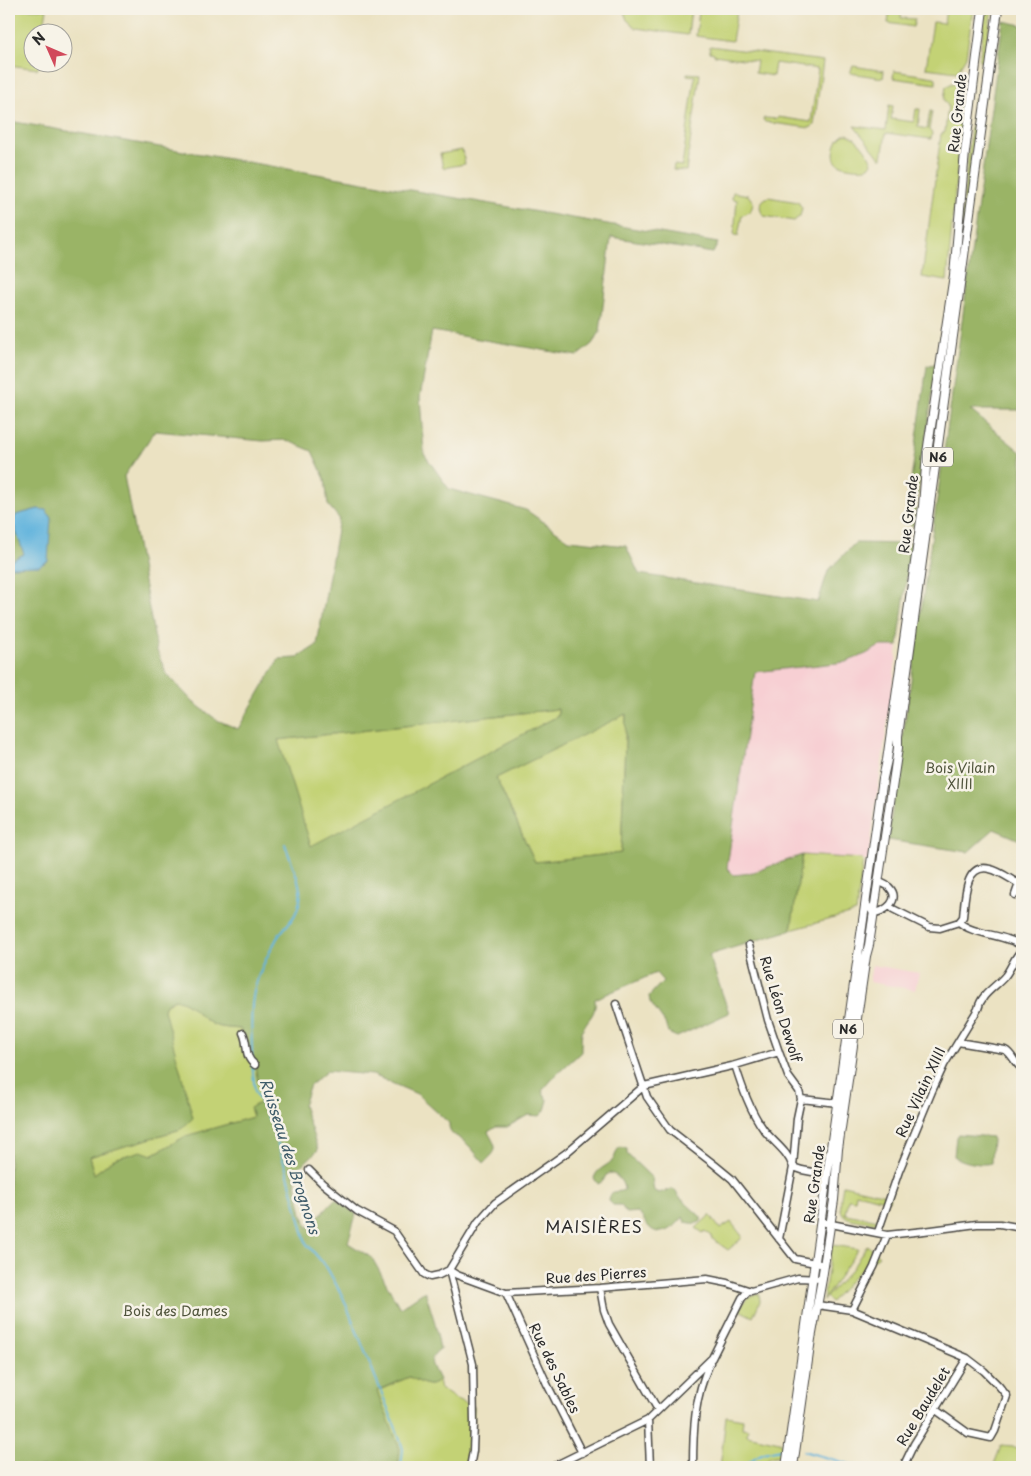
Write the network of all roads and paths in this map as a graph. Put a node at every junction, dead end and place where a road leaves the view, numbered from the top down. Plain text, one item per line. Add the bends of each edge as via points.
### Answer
1 (983, 9) edge
2 (998, 9) edge
3 (1022, 876) edge
4 (878, 881) junction
5 (1019, 884) junction
6 (1015, 895) dead end
7 (866, 903) junction
8 (890, 906) junction
9 (873, 912) junction
10 (959, 922) junction
11 (749, 945) dead end
12 (1022, 946) edge
13 (1022, 950) edge
14 (616, 1004) dead end
15 (243, 1033) dead end
16 (958, 1042) junction
17 (779, 1052) junction
18 (252, 1063) dead end
19 (735, 1065) junction
20 (1022, 1068) edge
21 (644, 1086) junction
22 (801, 1099) junction
23 (838, 1103) junction
24 (793, 1166) junction
25 (309, 1170) dead end
26 (828, 1175) junction
27 (821, 1222) junction
28 (830, 1224) junction
29 (1022, 1228) edge
30 (878, 1232) junction
31 (887, 1235) junction
32 (779, 1240) junction
33 (815, 1263) junction
34 (824, 1265) junction
35 (449, 1270) junction
36 (813, 1278) junction
37 (822, 1279) junction
38 (600, 1288) junction
39 (748, 1291) junction
40 (506, 1293) junction
41 (817, 1305) junction
42 (852, 1310) junction
43 (712, 1358) junction
44 (967, 1358) junction
45 (658, 1410) junction
46 (936, 1410) junction
47 (648, 1420) junction
48 (582, 1453) junction
49 (470, 1467) edge
50 (552, 1467) edge
51 (650, 1467) edge
52 (693, 1467) edge
53 (786, 1467) edge
54 (793, 1467) edge
55 (903, 1467) edge

1 - 7 main road, Rue Grande / N6 via 972,79 947,325
2 - 4 main road, Rue Grande / N6
3 - 5 street
4 - 8 street via 890,887 893,900
4 - 9 main road, Rue Grande / N6
5 - 6 street
5 - 10 street via 989,868 974,872 968,881 963,917
7 - 9 street
7 - 23 main road, Rue Grande / N6
8 - 9 street via 884,911
8 - 10 street via 930,927 940,928
9 - 28 main road, Rue Grande / N6
10 - 12 street
11 - 17 street, Rue Léon Dewolf
13 - 16 street, Rue Vilain XIIII via 1004,977 979,1004
14 - 21 street
15 - 18 street
16 - 20 street via 1006,1050
16 - 30 street, Rue Vilain XIIII via 919,1121
17 - 19 street
17 - 22 street, Rue Léon Dewolf
19 - 21 street
19 - 24 street via 743,1091 760,1125
21 - 32 street via 647,1097 670,1130 732,1179
21 - 35 street via 566,1153 495,1203 478,1222
22 - 23 street
22 - 24 street
23 - 26 main road, Rue Grande / N6
24 - 26 street
24 - 32 street
25 - 35 street via 357,1212 394,1232 427,1276
26 - 27 main road, Rue Grande / N6
27 - 28 street
27 - 33 main road, Rue Grande / N6
28 - 30 street
28 - 34 main road, Rue Grande / N6
29 - 31 street via 977,1224
30 - 31 street
31 - 42 street
32 - 33 street via 795,1259
33 - 34 street
33 - 36 main road, Rue Grande / N6
34 - 37 main road, Rue Grande / N6
35 - 40 street, Rue des Pierres via 457,1276
35 - 49 street via 473,1364 474,1424
36 - 37 street
36 - 39 street via 798,1278
36 - 53 main road, Rue Grande / N6
37 - 41 main road, Rue Grande / N6
38 - 39 street, Rue des Pierres via 707,1279
38 - 40 street, Rue des Pierres
38 - 45 street via 609,1324
39 - 43 street
40 - 48 street, Rue des Sables
41 - 42 street
41 - 54 main road, Rue Grande / N6
42 - 44 street
43 - 45 street
43 - 52 street via 701,1384 696,1410
44 - 46 street, Rue Baudelet
44 - 46 street via 1006,1394 993,1436 986,1438 968,1433
45 - 47 street
46 - 55 street, Rue Baudelet
47 - 48 street
47 - 51 street
48 - 50 street

